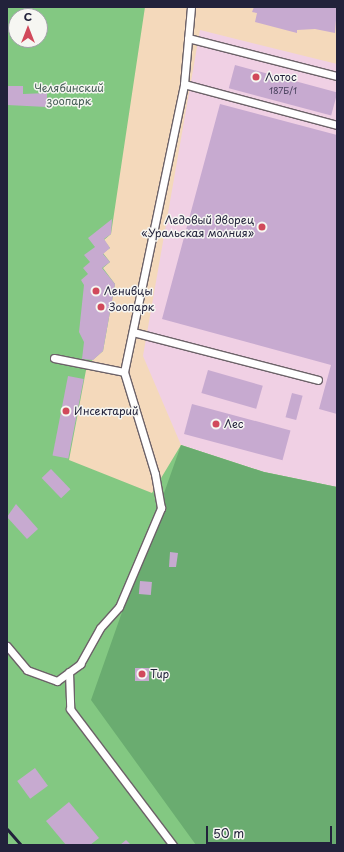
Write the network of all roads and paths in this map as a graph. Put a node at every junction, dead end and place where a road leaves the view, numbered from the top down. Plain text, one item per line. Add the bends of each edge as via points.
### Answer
1 (191, 7) edge
2 (188, 38) junction
3 (337, 76) edge
4 (184, 84) junction
5 (337, 125) edge
6 (133, 332) junction
7 (54, 358) dead end
8 (124, 372) junction
9 (318, 380) dead end
10 (7, 646) edge
11 (69, 672) junction
12 (173, 845) edge

1 - 2 lane
2 - 3 lane
2 - 4 lane
4 - 5 lane
4 - 6 lane
6 - 8 lane
6 - 9 lane
7 - 8 lane
8 - 11 lane via 155,474 160,508 119,607 100,628 80,664
10 - 11 lane via 27,670 57,681
11 - 12 lane via 70,708

